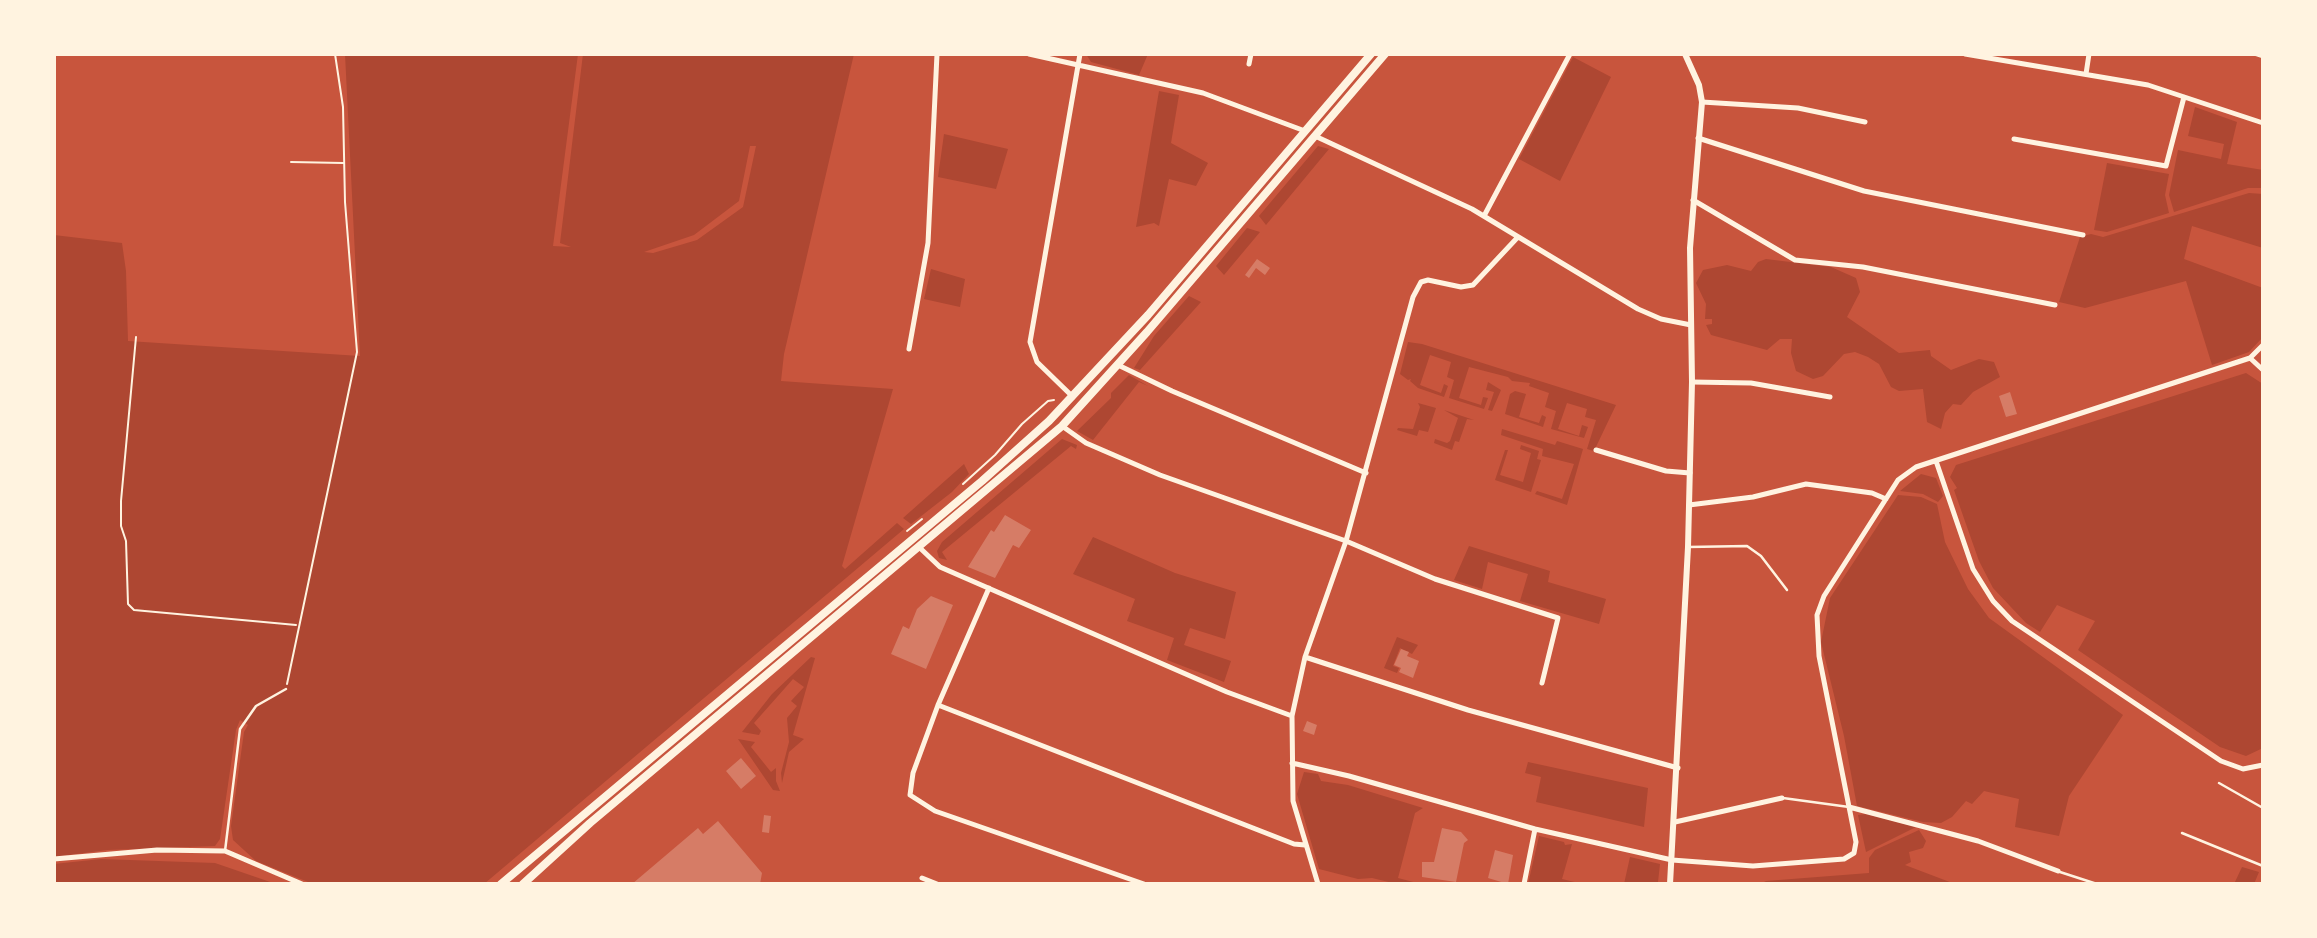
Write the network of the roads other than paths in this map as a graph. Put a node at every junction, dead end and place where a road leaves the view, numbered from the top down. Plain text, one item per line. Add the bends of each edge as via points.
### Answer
1 (937, 54) edge
2 (1028, 54) edge
3 (1080, 54) edge
4 (1251, 54) edge
5 (1371, 54) edge
6 (1385, 54) edge
7 (1570, 54) edge
8 (1685, 54) edge
9 (1965, 54) edge
10 (2089, 54) edge
11 (2257, 54) edge
12 (2263, 56) edge
13 (1249, 64) dead end
14 (1077, 66) junction
15 (2086, 74) junction
16 (2184, 97) junction
17 (1702, 102) junction
18 (1865, 122) dead end
19 (2263, 123) edge
20 (1305, 131) junction
21 (1315, 136) junction
22 (1698, 138) junction
23 (2014, 139) dead end
24 (1693, 200) junction
25 (1484, 216) junction
26 (2083, 235) dead end
27 (1517, 238) junction
28 (2055, 304) dead end
29 (1691, 325) junction
30 (2263, 345) edge
31 (909, 349) dead end
32 (2250, 358) junction
33 (1118, 365) junction
34 (2263, 370) edge
35 (1692, 382) junction
36 (1073, 397) junction
37 (1830, 397) dead end
38 (1062, 426) junction
39 (1596, 450) dead end
40 (1936, 461) junction
41 (1366, 473) junction
42 (1690, 473) junction
43 (1886, 499) junction
44 (1689, 505) junction
45 (1346, 541) junction
46 (1688, 547) junction
47 (920, 548) junction
48 (989, 587) junction
49 (1787, 590) dead end
50 (1305, 657) junction
51 (1542, 683) dead end
52 (286, 689) road end
53 (938, 705) junction
54 (1292, 716) junction
55 (1292, 763) junction
56 (2263, 765) edge
57 (1678, 768) junction
58 (2219, 783) dead end
59 (1782, 798) joint
60 (1849, 807) junction
61 (2263, 808) edge
62 (1675, 822) junction
63 (1535, 829) junction
64 (2182, 833) dead end
65 (1306, 845) junction
66 (225, 851) junction
67 (54, 859) edge
68 (1672, 860) junction
69 (2263, 866) edge
70 (2058, 871) joint
71 (922, 878) dead end
72 (302, 884) edge
73 (501, 884) edge
74 (523, 884) edge
75 (937, 884) edge
76 (1144, 884) edge
77 (1318, 884) edge
78 (1524, 884) edge
79 (1670, 884) edge
80 (2096, 884) edge

1 - 31 street via 928,243
2 - 14 street
3 - 14 street
4 - 13 street
5 - 20 main road
6 - 21 main road
7 - 25 street
8 - 17 street
9 - 15 street
10 - 15 street
11 - 12 street
14 - 20 street via 1203,93
14 - 36 street via 1030,342 1037,362
15 - 16 street
16 - 19 street
16 - 23 street via 2166,166
17 - 18 street via 1812,110
17 - 22 street
20 - 36 main road
21 - 25 street
21 - 33 main road
22 - 24 street
22 - 26 street via 1864,191
24 - 28 street via 1795,260 1863,267
24 - 29 street
25 - 27 street
27 - 29 street via 1638,309
27 - 41 street via 1473,285 1461,287 1433,279 1417,287
29 - 35 street
30 - 32 street
32 - 34 street
32 - 40 street
33 - 38 main road
33 - 41 street
35 - 37 street via 1751,383
35 - 42 street
36 - 73 main road via 973,489
38 - 45 street via 1086,443 1144,468
38 - 47 main road
39 - 42 street via 1666,471
40 - 43 street via 1905,472
40 - 56 street via 1973,569 2012,621 2221,761 2243,769
41 - 45 street
42 - 44 street
43 - 44 street via 1806,484
43 - 60 street via 1824,596 1817,615 1819,656
44 - 46 street
45 - 50 street
45 - 51 street via 1435,579 1558,618
46 - 49 lane via 1747,546 1761,556
46 - 57 street
47 - 48 street via 940,567
47 - 74 main road
48 - 53 street
48 - 54 street
50 - 54 street
50 - 57 street via 1468,710
52 - 66 lane via 256,706 240,729
53 - 65 street
53 - 76 street via 909,795 935,811
54 - 55 street
55 - 63 street
55 - 65 street via 1293,801
57 - 62 street
58 - 61 lane
59 - 60 lane
59 - 62 street
60 - 68 street via 1856,848 1844,859 1753,866
60 - 70 street via 1978,841
62 - 68 street
63 - 68 street
63 - 78 street
64 - 69 lane
65 - 77 street
66 - 67 street via 157,850
66 - 72 street
68 - 79 street
70 - 80 lane
71 - 75 street

